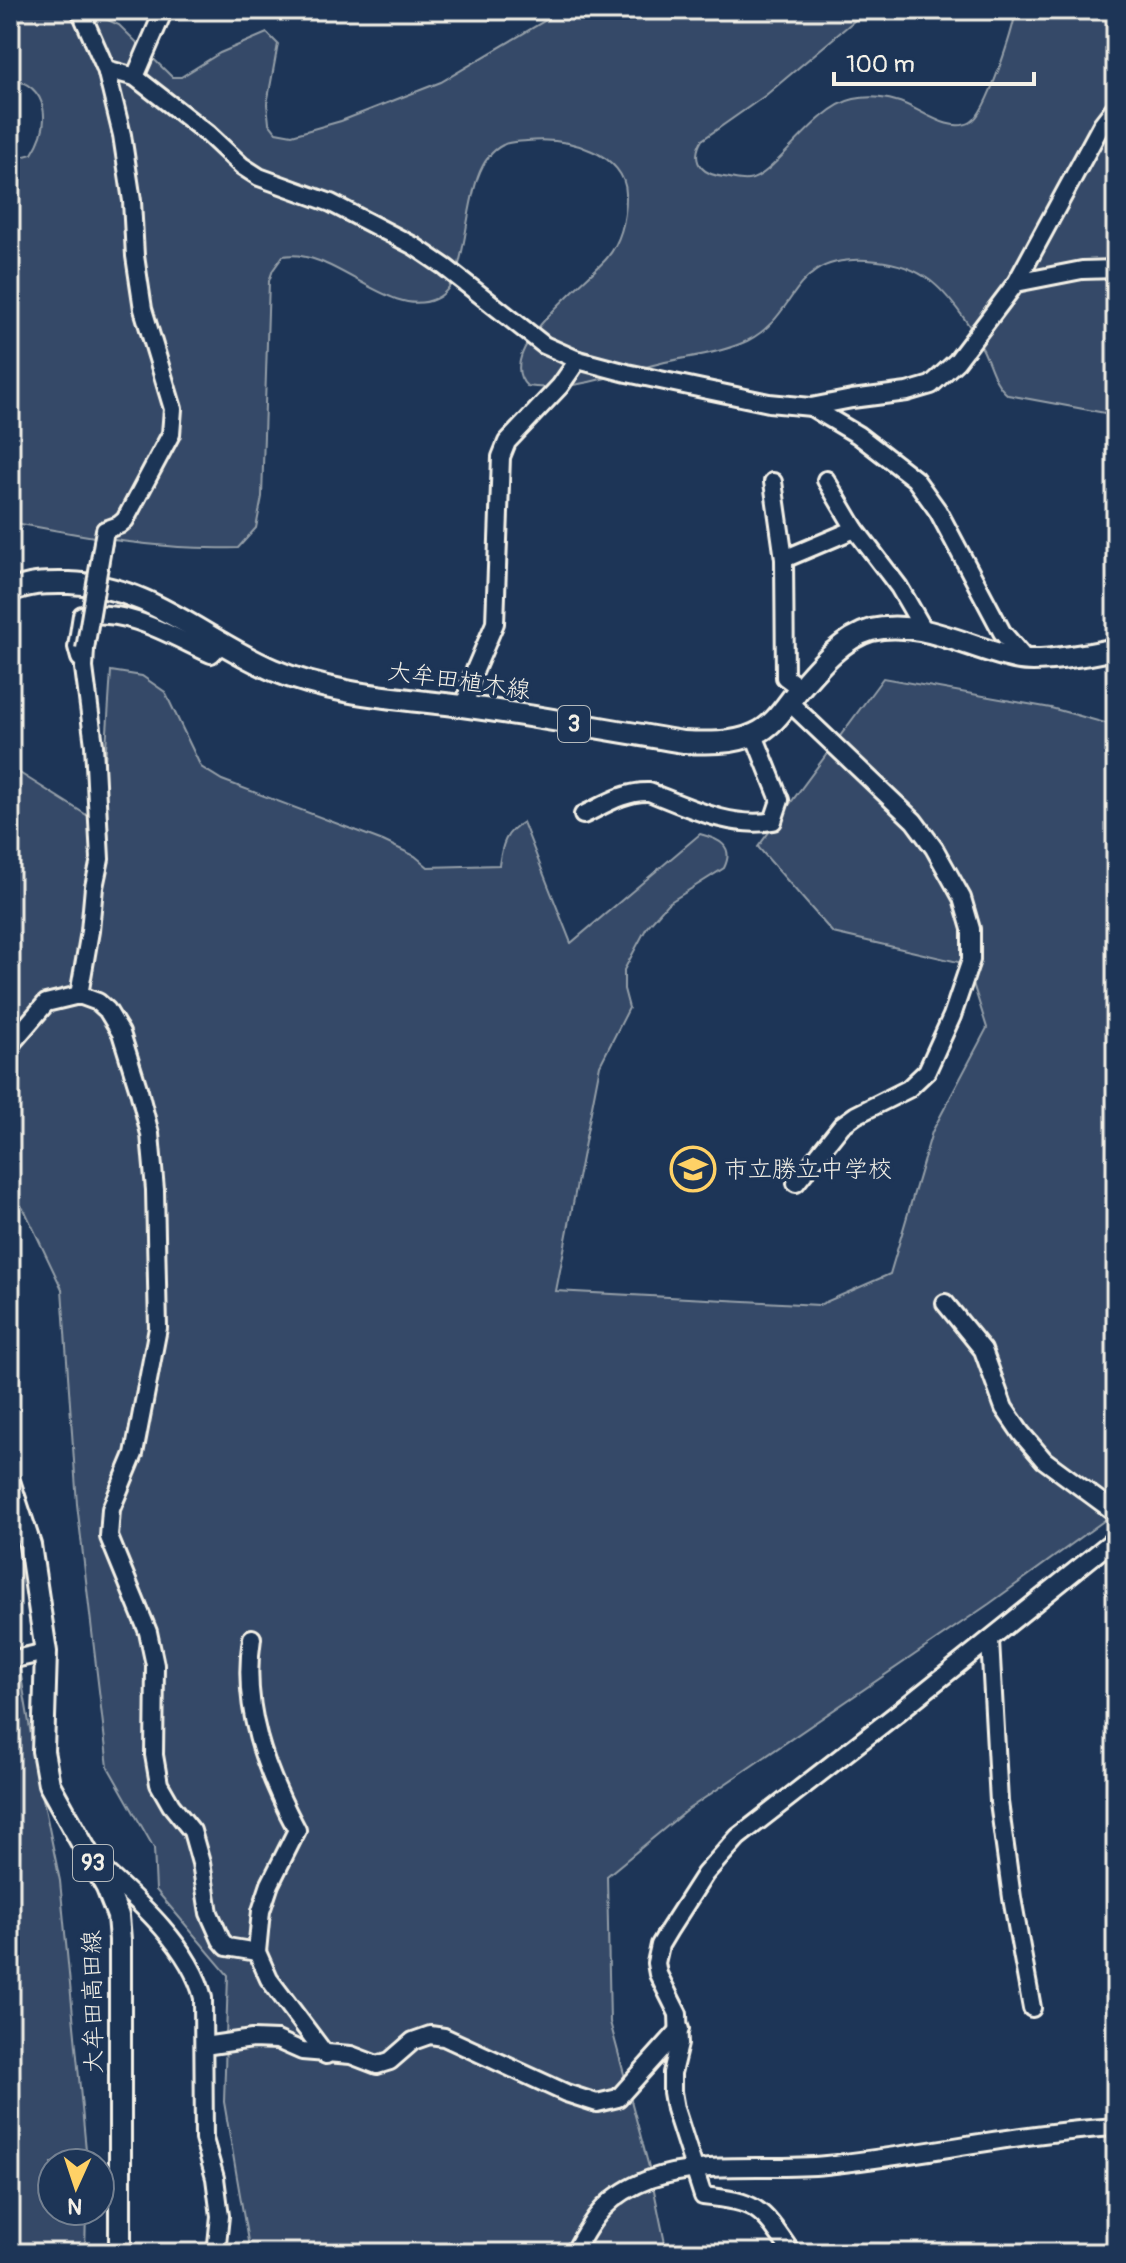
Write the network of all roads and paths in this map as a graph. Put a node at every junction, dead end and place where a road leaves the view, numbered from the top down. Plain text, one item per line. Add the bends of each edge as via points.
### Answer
1 (80, 10) edge
2 (164, 10) edge
3 (106, 69) junction
4 (135, 77) junction
5 (1116, 106) edge
6 (1116, 269) edge
7 (1016, 283) junction
8 (578, 360) junction
9 (811, 407) junction
10 (826, 480) dead end
11 (773, 482) dead end
12 (855, 529) junction
13 (784, 559) junction
14 (10, 591) edge
15 (925, 632) junction
16 (223, 642) junction
17 (1116, 649) edge
18 (1026, 660) junction
19 (84, 668) junction
20 (795, 696) junction
21 (466, 707) junction
22 (754, 735) junction
23 (583, 815) dead end
24 (79, 995) junction
25 (10, 1045) edge
26 (796, 1183) dead end
27 (945, 1303) dead end
28 (10, 1484) edge
29 (1116, 1513) edge
30 (1116, 1538) edge
31 (252, 1638) dead end
32 (990, 1640) junction
33 (46, 1652) junction
34 (10, 1660) edge
35 (90, 1858) junction
36 (257, 1952) junction
37 (1032, 2008) dead end
38 (680, 2029) junction
39 (204, 2046) junction
40 (326, 2055) junction
41 (1116, 2127) edge
42 (694, 2169) junction
43 (120, 2253) edge
44 (216, 2253) edge
45 (574, 2253) edge
46 (792, 2253) edge

1 - 3 street
2 - 4 street
3 - 4 street
3 - 19 street, bridge via 130,182 143,309 173,409 171,434 125,520 105,530
4 - 8 street via 259,177 331,203 414,246 544,345
5 - 7 street
6 - 7 street
7 - 9 street via 957,361 931,385
8 - 9 street via 741,397
8 - 21 street via 507,442 501,457 495,623 469,684
9 - 18 street via 915,479 938,511 1002,632
10 - 12 street
11 - 13 street
12 - 13 street
12 - 15 street
13 - 20 street via 785,677
14 - 16 main road, 大牟田植木線 / 3 via 32,583 88,584 130,593
15 - 18 main road, 大牟田植木線 / 3
15 - 20 main road, 大牟田植木線 / 3 via 871,630 846,641
16 - 19 street via 211,654 140,621 106,613 82,615 77,647
16 - 21 main road, 大牟田植木線 / 3 via 272,669 322,687
17 - 18 main road, 大牟田植木線 / 3
19 - 24 street via 100,859
20 - 22 main road, 大牟田植木線 / 3
20 - 26 street via 914,821 962,898 971,929 971,960 927,1071 908,1089 842,1125
21 - 22 main road, 大牟田植木線 / 3 via 683,742
22 - 23 street via 780,800 773,821 754,825 726,820 649,792 627,794
24 - 25 street via 46,1003
24 - 36 street via 107,1010 121,1033 150,1134 155,1190 158,1328 134,1454 111,1509 109,1537 153,1654 159,1784 192,1831 209,1913 221,1940 227,1947
27 - 29 street via 983,1350 1004,1408 1021,1433 1044,1460
28 - 33 main road, 大牟田高田線 / 93 via 30,1545
30 - 32 street
31 - 36 street via 249,1699 258,1740 297,1830 261,1911
32 - 37 street via 999,1802
32 - 38 street via 738,1837 714,1862 660,1945 656,1963
33 - 34 street
33 - 35 main road, 大牟田高田線 / 93 via 43,1751 49,1784
35 - 39 street via 187,1958 203,1998
35 - 43 main road, 大牟田高田線 / 93 via 118,1916 120,1940
36 - 40 street via 269,1979
38 - 40 street via 618,2098 597,2103 444,2037 413,2041 377,2065 351,2055
38 - 42 street via 672,2092
39 - 40 street via 277,2040
39 - 44 street via 204,2139 220,2216
41 - 42 street via 824,2165
42 - 45 street via 624,2191 589,2224
42 - 46 street via 703,2196 734,2199 765,2214

